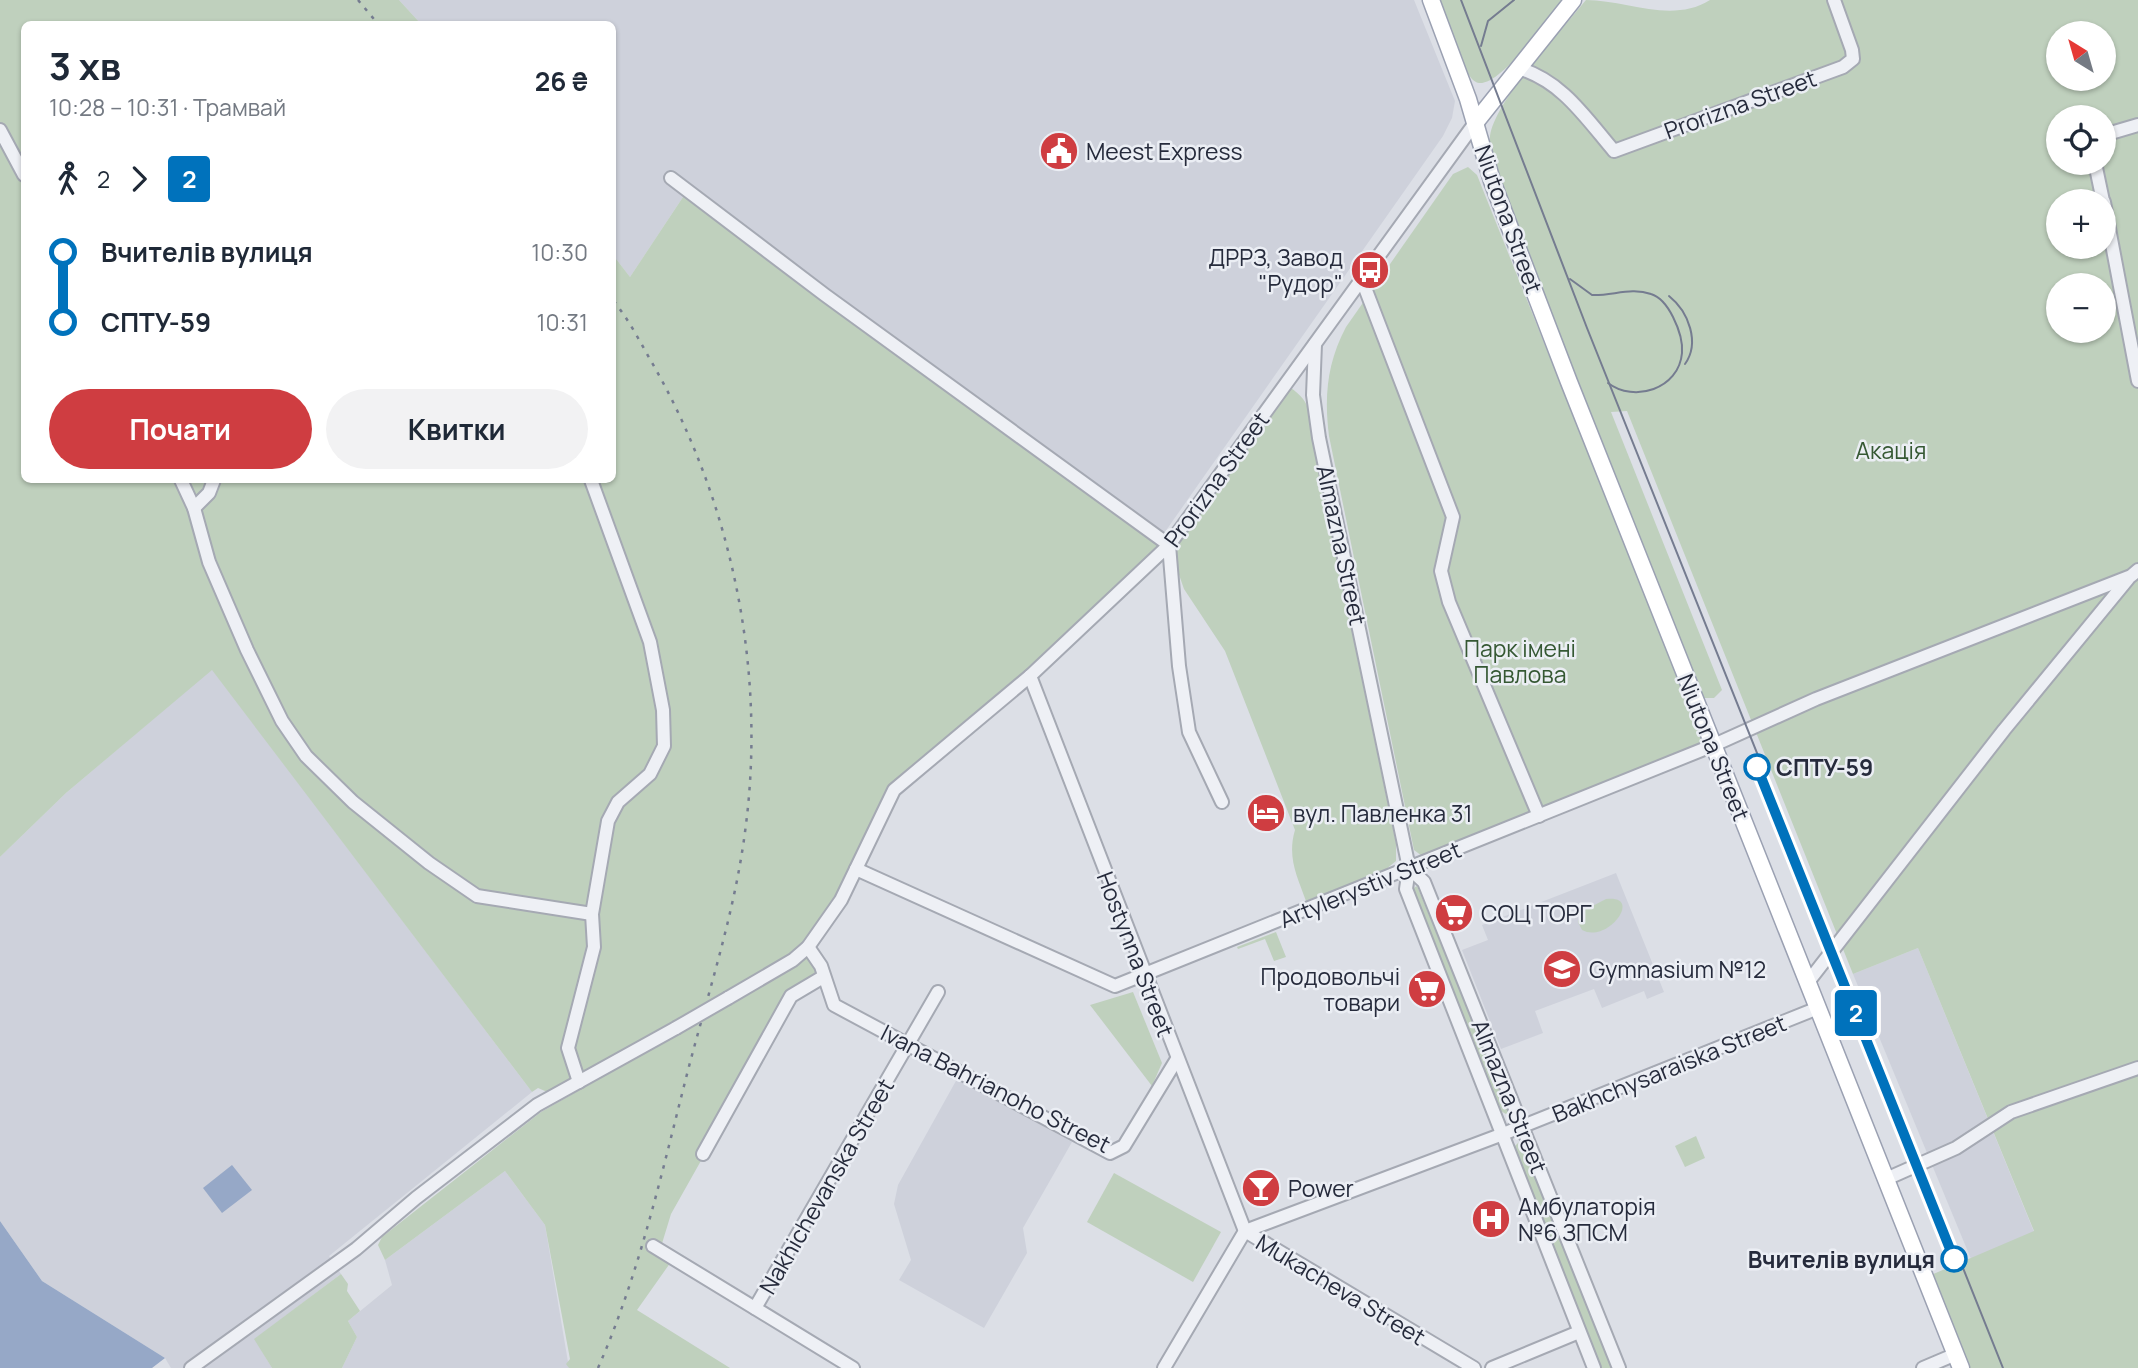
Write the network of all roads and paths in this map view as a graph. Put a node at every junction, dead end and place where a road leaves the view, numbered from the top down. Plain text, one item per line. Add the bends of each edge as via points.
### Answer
1 (1432, 0) edge
2 (1573, 0) edge
3 (1834, 0) edge
4 (1518, 68) junction
5 (1475, 123) junction
6 (2138, 125) edge
7 (0, 130) edge
8 (2116, 131) edge
9 (21, 169) edge
10 (671, 178) dead end
11 (2114, 259) edge
12 (1362, 280) junction
13 (1315, 344) junction
14 (2138, 380) edge
15 (182, 483) edge
16 (213, 483) edge
17 (592, 483) edge
18 (194, 508) junction
19 (1169, 545) junction
20 (2134, 573) edge
21 (1030, 676) junction
22 (1714, 746) junction
23 (1222, 802) dead end
24 (1539, 816) junction
25 (1409, 868) junction
26 (856, 869) junction
27 (592, 914) junction
28 (808, 947) junction
29 (1144, 974) junction
30 (823, 977) junction
31 (1808, 982) junction
32 (806, 987) junction
33 (938, 992) dead end
34 (835, 1005) junction
35 (1818, 1008) junction
36 (909, 1044) junction
37 (1177, 1059) junction
38 (2138, 1068) edge
39 (579, 1082) junction
40 (1523, 1126) junction
41 (1503, 1134) junction
42 (703, 1154) dead end
43 (1886, 1179) junction
44 (1245, 1231) junction
45 (653, 1246) dead end
46 (755, 1308) junction
47 (1579, 1332) junction
48 (1959, 1361) edge
49 (1167, 1367) edge
50 (191, 1368) edge
51 (853, 1368) edge
52 (1475, 1368) edge
53 (1492, 1368) edge
54 (1594, 1368) edge
55 (1619, 1368) edge
56 (1923, 1368) edge

1 - 5 main road, Niutona Street
2 - 4 main road, Prorizna Street
3 - 4 street via 1853,50 1853,59 1843,67 1614,151 1557,86
4 - 5 main road, Prorizna Street
5 - 12 street, Prorizna Street
5 - 22 main road, Niutona Street via 1492,181
6 - 8 street
7 - 9 street
10 - 19 street
11 - 14 street
12 - 13 street, Prorizna Street
12 - 24 street via 1453,517 1441,571 1449,602
13 - 19 street, Prorizna Street
13 - 25 street, Almazna Street via 1313,395 1319,438
15 - 18 street
16 - 18 street
17 - 27 street via 650,642 663,710 664,746 650,774 611,811
18 - 27 street via 209,562 244,642 282,721 306,756 353,802 477,896
19 - 21 street, Prorizna Street
19 - 23 street via 1189,732
20 - 22 street, Artylerystiv Street via 1816,699
20 - 31 street via 2004,730
21 - 26 street, Prorizna Street via 894,790
21 - 29 street, Hostynna Street
22 - 24 street, Artylerystiv Street
22 - 31 main road, Niutona Street
24 - 25 street, Artylerystiv Street
25 - 29 street, Artylerystiv Street
25 - 40 street, Almazna Street via 1424,882
25 - 41 street, Almazna Street via 1406,889
26 - 28 street, Prorizna Street
26 - 29 street, Artylerystiv Street via 1115,986
27 - 39 street via 594,947 568,1048
28 - 30 street
28 - 39 street, Prorizna Street, bridge via 793,960
29 - 37 street, Hostynna Street
30 - 32 street
30 - 34 street
31 - 35 main road, Niutona Street
32 - 34 street, Ivana Bahrianoho Street
32 - 42 street via 791,996
33 - 36 street, Nakhichevanska Street
34 - 36 street, Ivana Bahrianoho Street
35 - 40 street, Bakhchysaraiska Street
35 - 43 main road, Niutona Street
36 - 37 street, Ivana Bahrianoho Street via 1110,1153 1124,1146
36 - 46 street, Nakhichevanska Street
37 - 44 street, Hostynna Street
38 - 43 street via 2011,1112 1956,1148
39 - 50 street, Prorizna Street via 526,1114 356,1249
40 - 41 street, Bakhchysaraiska Street
40 - 55 street, Almazna Street
41 - 44 street, Bakhchysaraiska Street
41 - 47 street, Almazna Street
43 - 48 main road, Niutona Street
44 - 49 street
44 - 52 street, Mukacheva Street
45 - 46 street
46 - 51 street
47 - 53 street
47 - 54 street, Almazna Street
48 - 56 street

